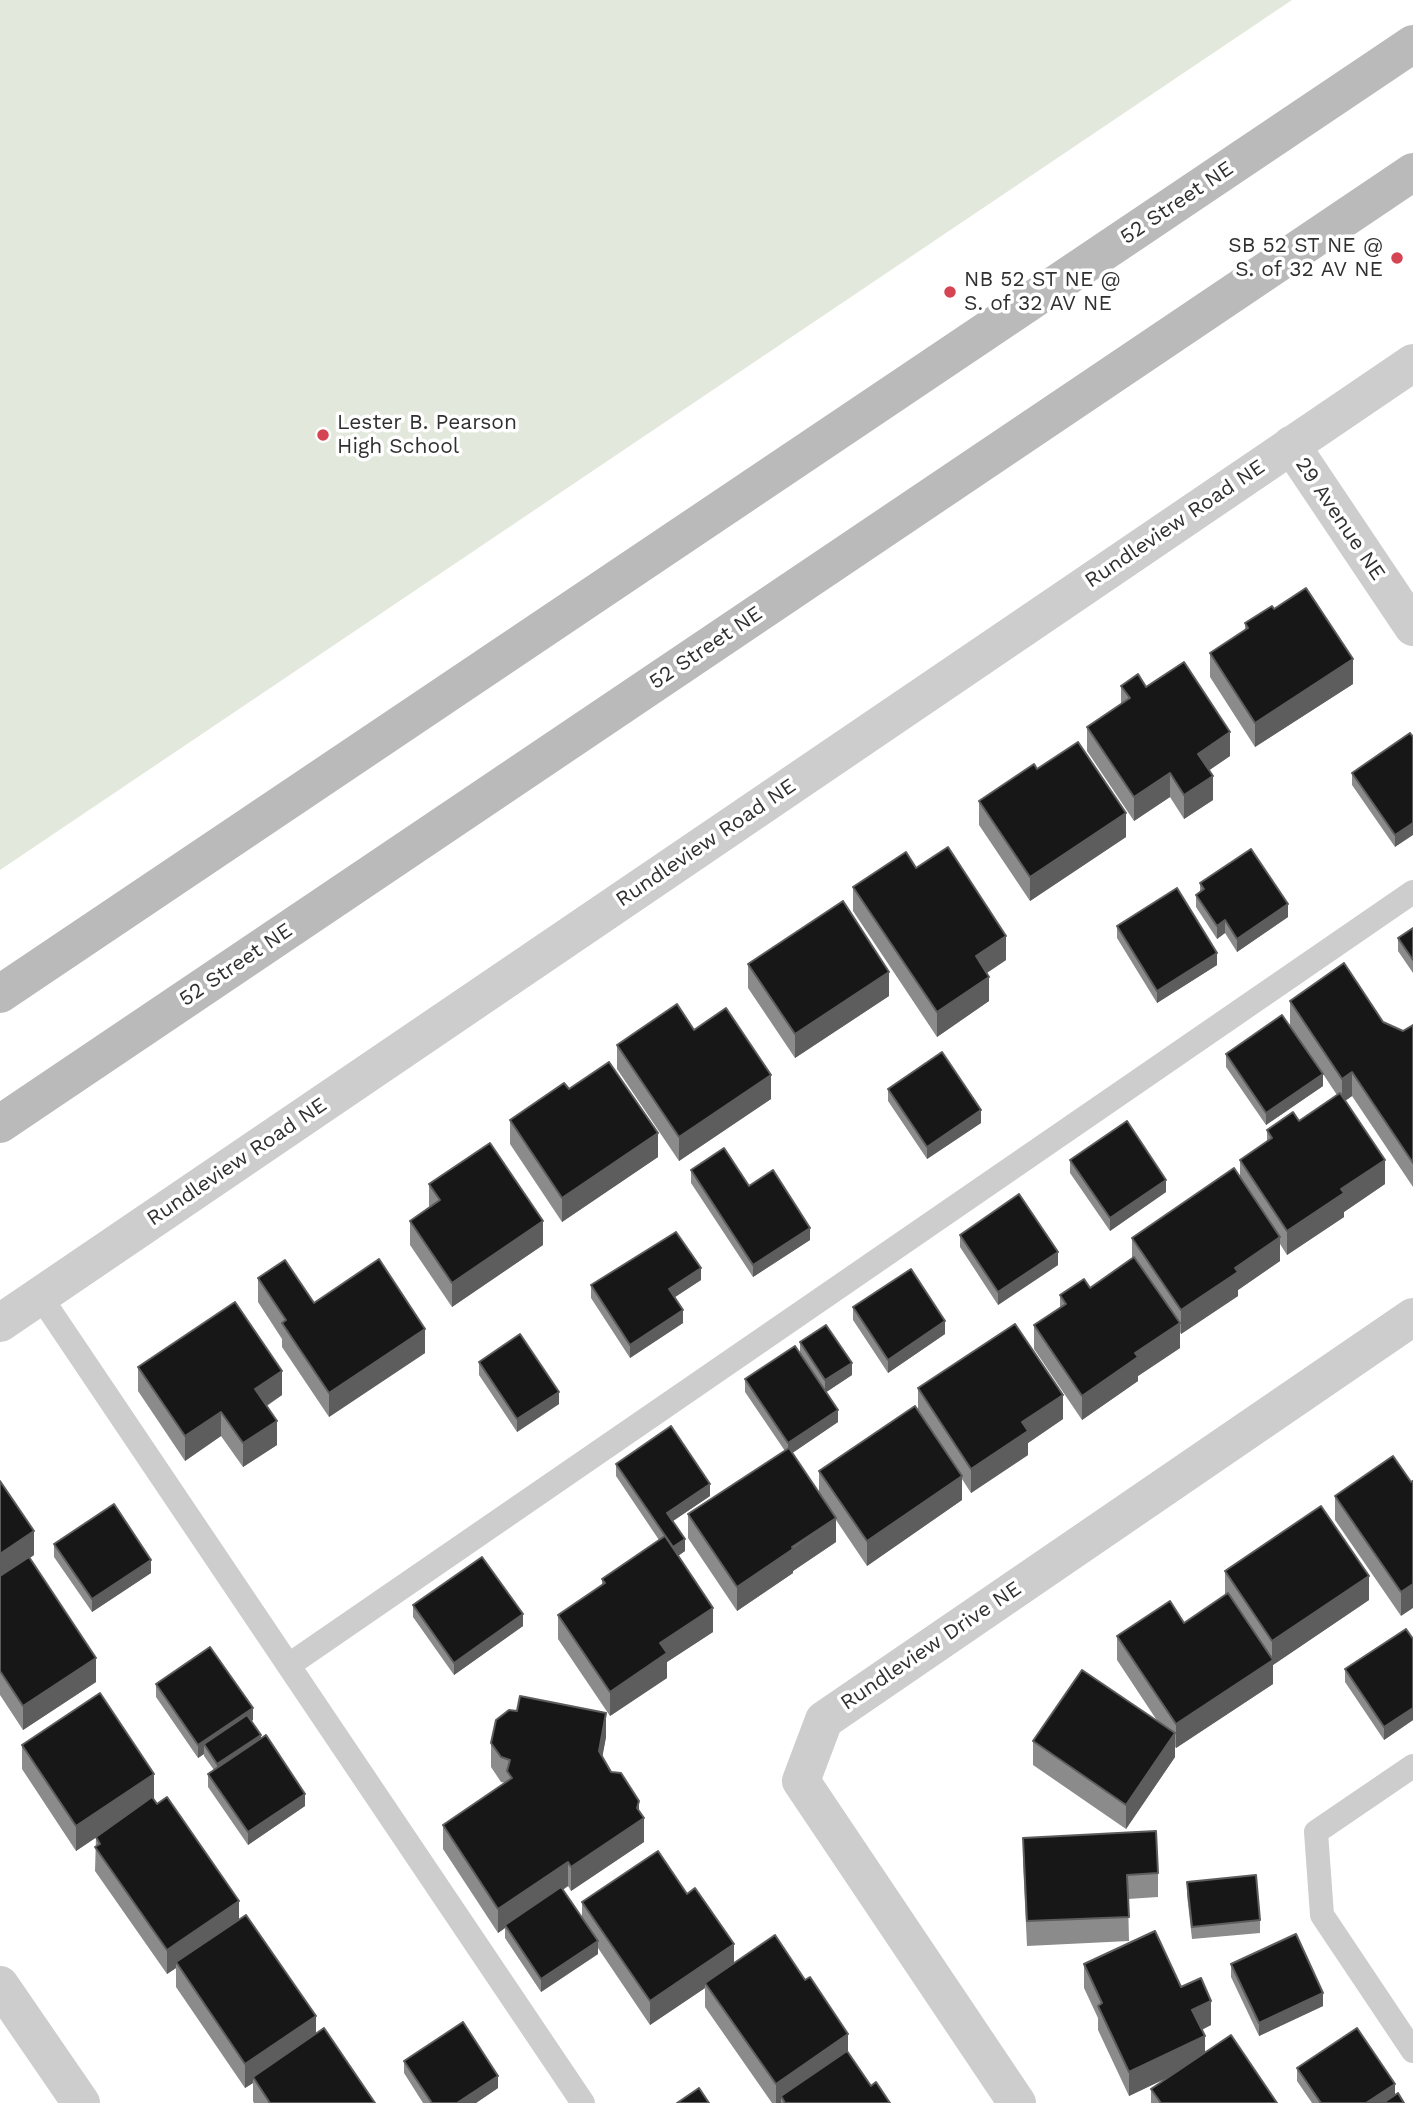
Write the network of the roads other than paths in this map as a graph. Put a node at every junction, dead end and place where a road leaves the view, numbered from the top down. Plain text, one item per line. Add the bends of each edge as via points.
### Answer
1 (1413, 44) edge
2 (1413, 172) edge
3 (1413, 363) edge
4 (1291, 445) junction
5 (1413, 627) edge
6 (1413, 892) edge
7 (0, 994) edge
8 (0, 1124) edge
9 (40, 1296) junction
10 (1413, 1317) edge
11 (0, 1323) edge
12 (289, 1665) junction
13 (1413, 1766) edge
14 (0, 1985) edge
15 (1413, 2051) edge
16 (82, 2103) edge
17 (583, 2103) edge
18 (1017, 2103) edge

1 - 7 main road, 52 Street NE
2 - 8 main road, 52 Street NE
3 - 4 street, Rundleview Road NE
4 - 5 street, 29 Avenue NE
4 - 9 street, Rundleview Road NE
6 - 12 lane
9 - 11 street, Rundleview Road NE
9 - 12 lane
10 - 18 street, Rundleview Drive NE via 824,1720 800,1781
12 - 17 lane
13 - 15 lane via 1316,1832 1322,1915
14 - 16 street

